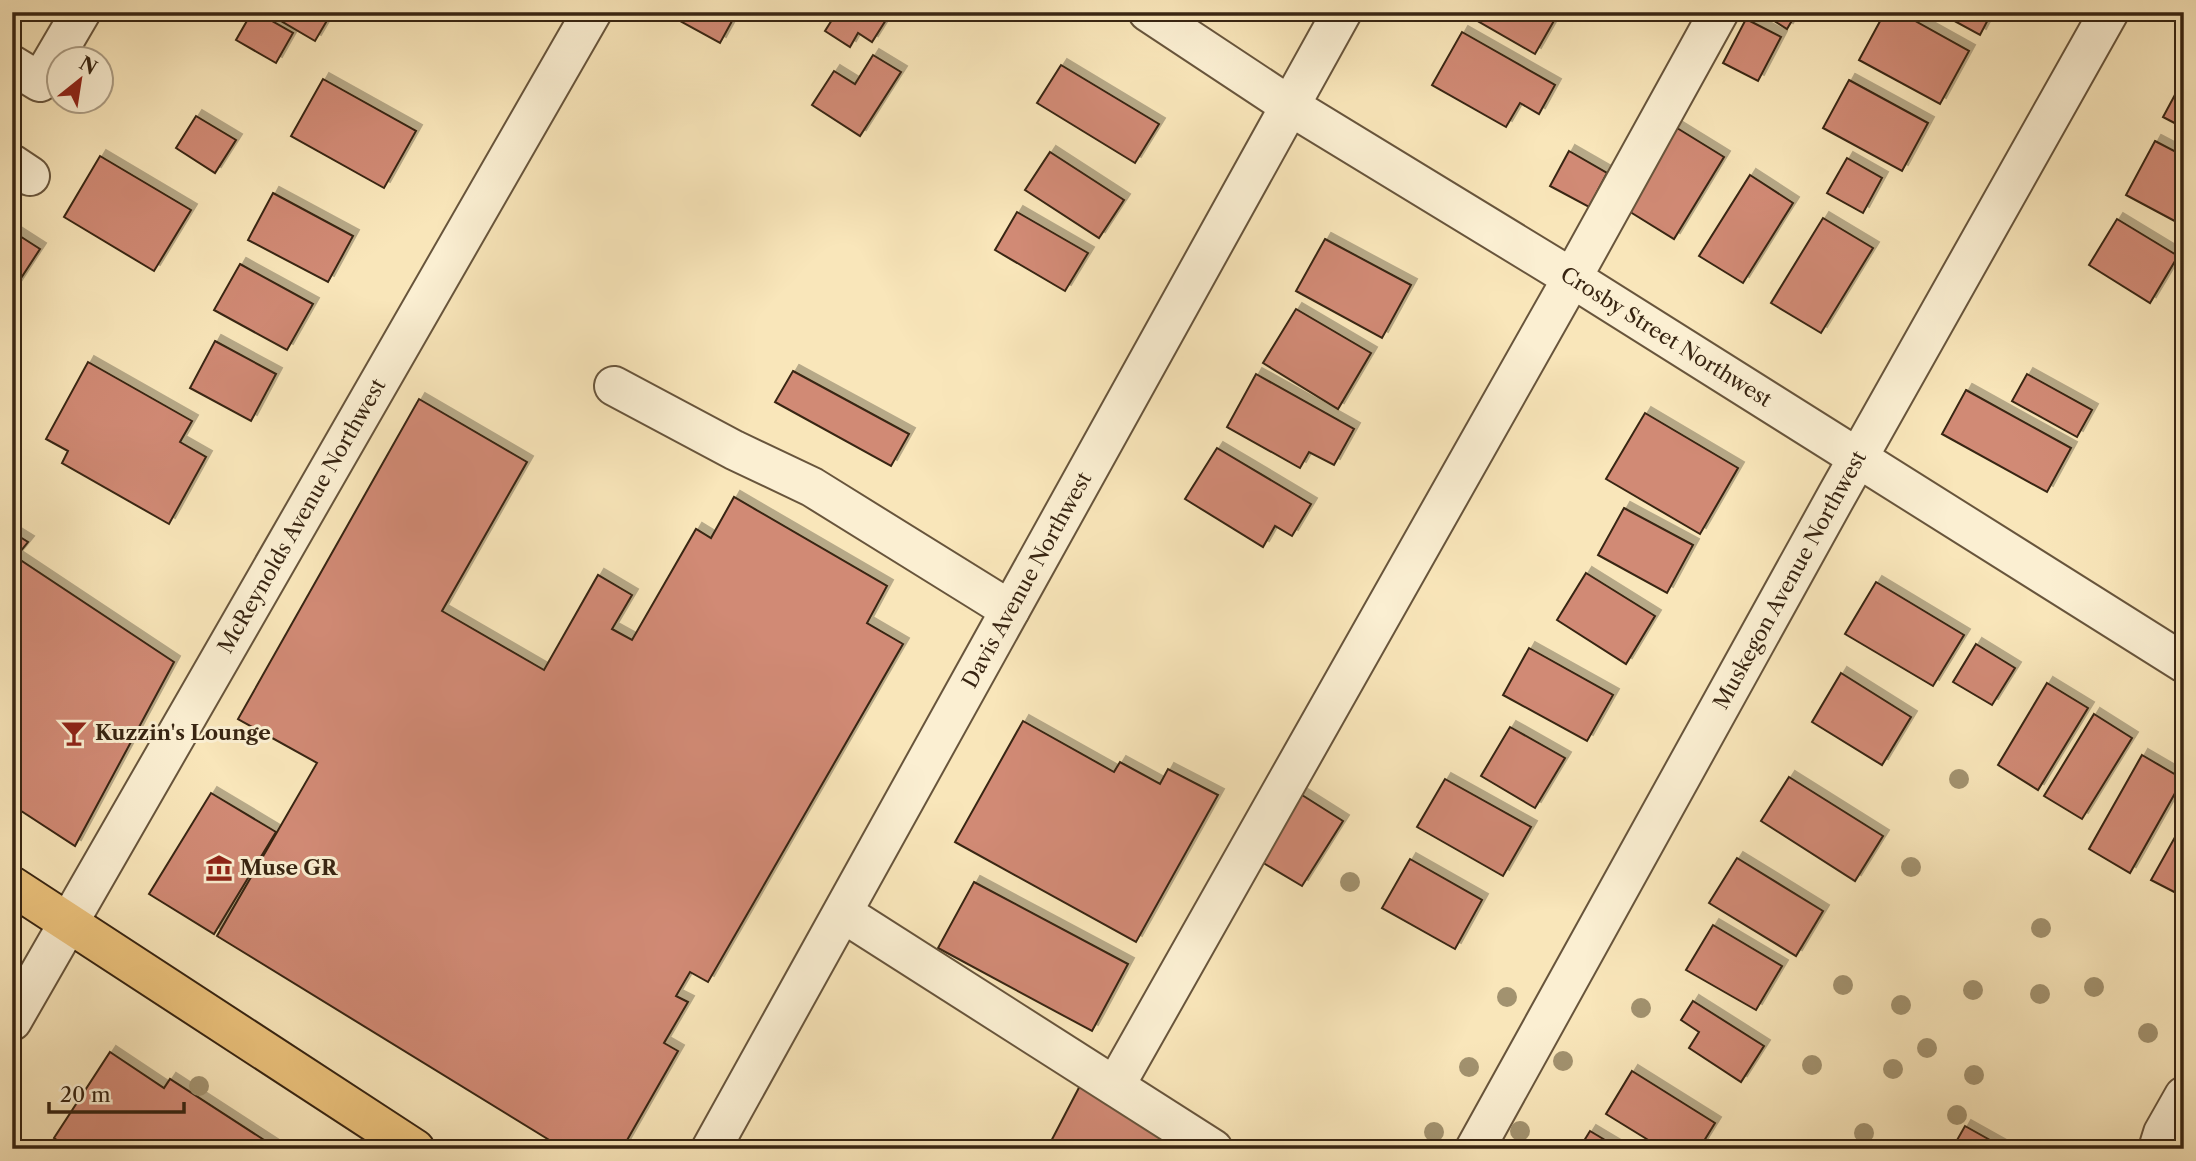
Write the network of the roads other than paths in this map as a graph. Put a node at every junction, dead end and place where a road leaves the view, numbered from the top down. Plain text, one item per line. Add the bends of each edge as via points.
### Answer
1 (81, 12) edge
2 (592, 12) edge
3 (1148, 12) edge
4 (1342, 12) edge
5 (1718, 12) edge
6 (2109, 12) edge
7 (12, 65) edge
8 (1290, 106) junction
9 (1572, 278) junction
10 (614, 386) dead end
11 (1857, 458) junction
12 (1010, 610) junction
13 (2184, 663) edge
14 (12, 886) edge
15 (843, 913) junction
16 (68, 922) junction
17 (12, 1021) edge
18 (1115, 1086) junction
19 (2184, 1096) edge
20 (415, 1149) edge
21 (711, 1149) edge
22 (1213, 1149) edge
23 (1475, 1149) edge
24 (2158, 1149) edge

1 - 7 street via 40,82
2 - 16 street, McReynolds Avenue Northwest
3 - 8 street, Crosby Street Northwest
4 - 8 street, Davis Avenue Northwest
5 - 9 street
6 - 11 street, Muskegon Avenue Northwest
8 - 9 street, Crosby Street Northwest
8 - 12 street, Davis Avenue Northwest
9 - 11 street, Crosby Street Northwest
9 - 18 street
10 - 12 street via 812,487
11 - 13 street, Crosby Street Northwest
11 - 23 street, Muskegon Avenue Northwest
12 - 15 street, Davis Avenue Northwest
14 - 16 main road
15 - 18 street
15 - 21 street, Davis Avenue Northwest
16 - 17 street, McReynolds Avenue Northwest
16 - 20 main road
18 - 22 street
19 - 24 street

